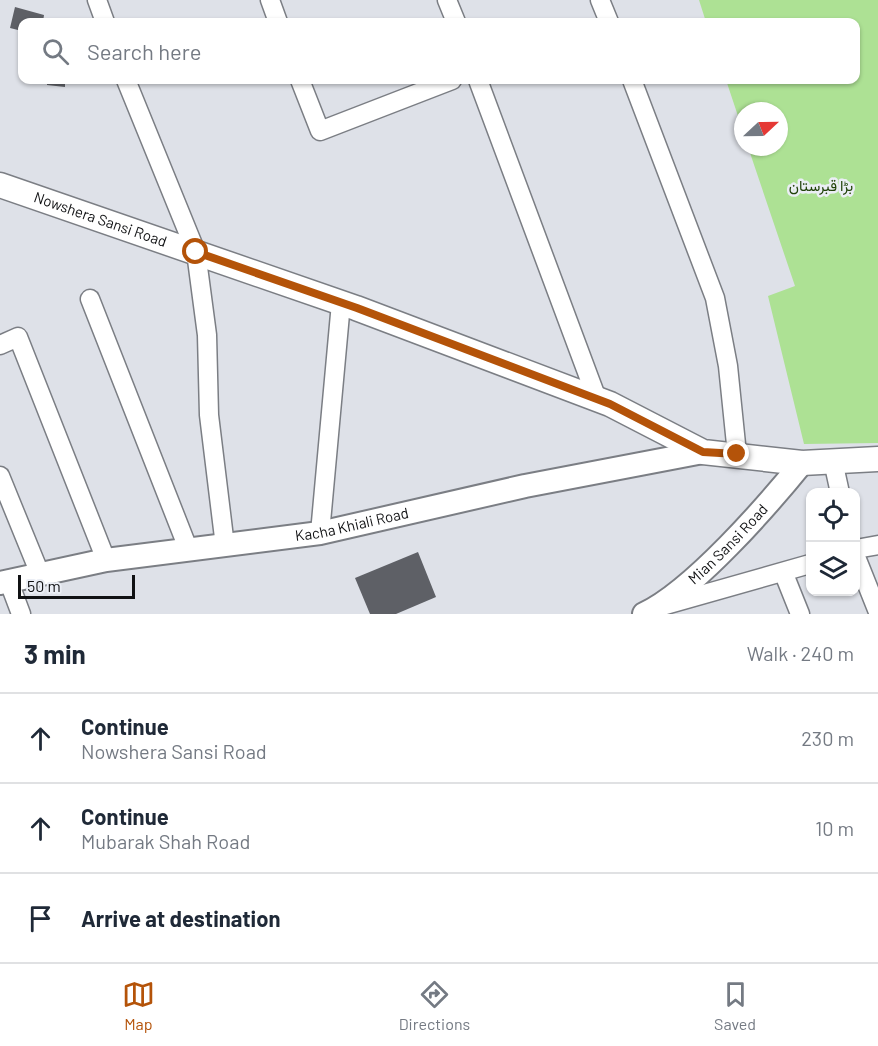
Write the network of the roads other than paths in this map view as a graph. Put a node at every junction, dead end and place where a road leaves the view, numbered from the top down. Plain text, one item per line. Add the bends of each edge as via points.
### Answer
1 (98, 0) edge
2 (270, 0) edge
3 (447, 0) edge
4 (600, 0) edge
5 (104, 18) edge
6 (277, 18) edge
7 (454, 18) edge
8 (607, 18) edge
9 (128, 84) edge
10 (302, 84) edge
11 (442, 84) edge
12 (479, 84) edge
13 (634, 84) edge
14 (0, 185) edge
15 (196, 252) junction
16 (90, 299) dead end
17 (341, 303) junction
18 (0, 345) edge
19 (597, 399) junction
20 (703, 452) junction
21 (737, 454) junction
22 (878, 459) edge
23 (833, 461) junction
24 (802, 463) junction
25 (0, 476) edge
26 (839, 488) edge
27 (320, 533) junction
28 (878, 545) edge
29 (225, 546) junction
30 (860, 548) edge
31 (189, 551) junction
32 (106, 560) junction
33 (806, 566) edge
34 (860, 569) edge
35 (40, 574) junction
36 (784, 574) junction
37 (4, 582) edge
38 (651, 611) edge
39 (878, 612) edge
40 (21, 614) edge
41 (800, 614) edge

1 - 5 street
2 - 6 street
3 - 7 street
4 - 8 street
9 - 15 street
10 - 11 street via 320,131
12 - 19 street
13 - 21 street via 715,298 728,366
14 - 15 main road, Nowshera Sansi Road
15 - 17 main road, Nowshera Sansi Road
15 - 29 street via 207,335 208,415
16 - 31 street
17 - 19 main road, Nowshera Sansi Road
17 - 27 street
18 - 32 street via 18,337
19 - 20 main road, Nowshera Sansi Road
20 - 21 main road
20 - 27 street, Kacha Khiali Road via 525,486
21 - 24 main road
22 - 23 main road
23 - 24 main road
23 - 26 street
24 - 38 street, Mian Sansi Road via 772,500 697,574
25 - 35 street
27 - 29 street, Kacha Khiali Road
28 - 30 street
29 - 31 street, Kacha Khiali Road
31 - 32 street, Kacha Khiali Road
32 - 35 street, Kacha Khiali Road
33 - 36 street
34 - 39 street
35 - 37 street, Kacha Khiali Road
36 - 38 street
36 - 41 street
37 - 40 street

